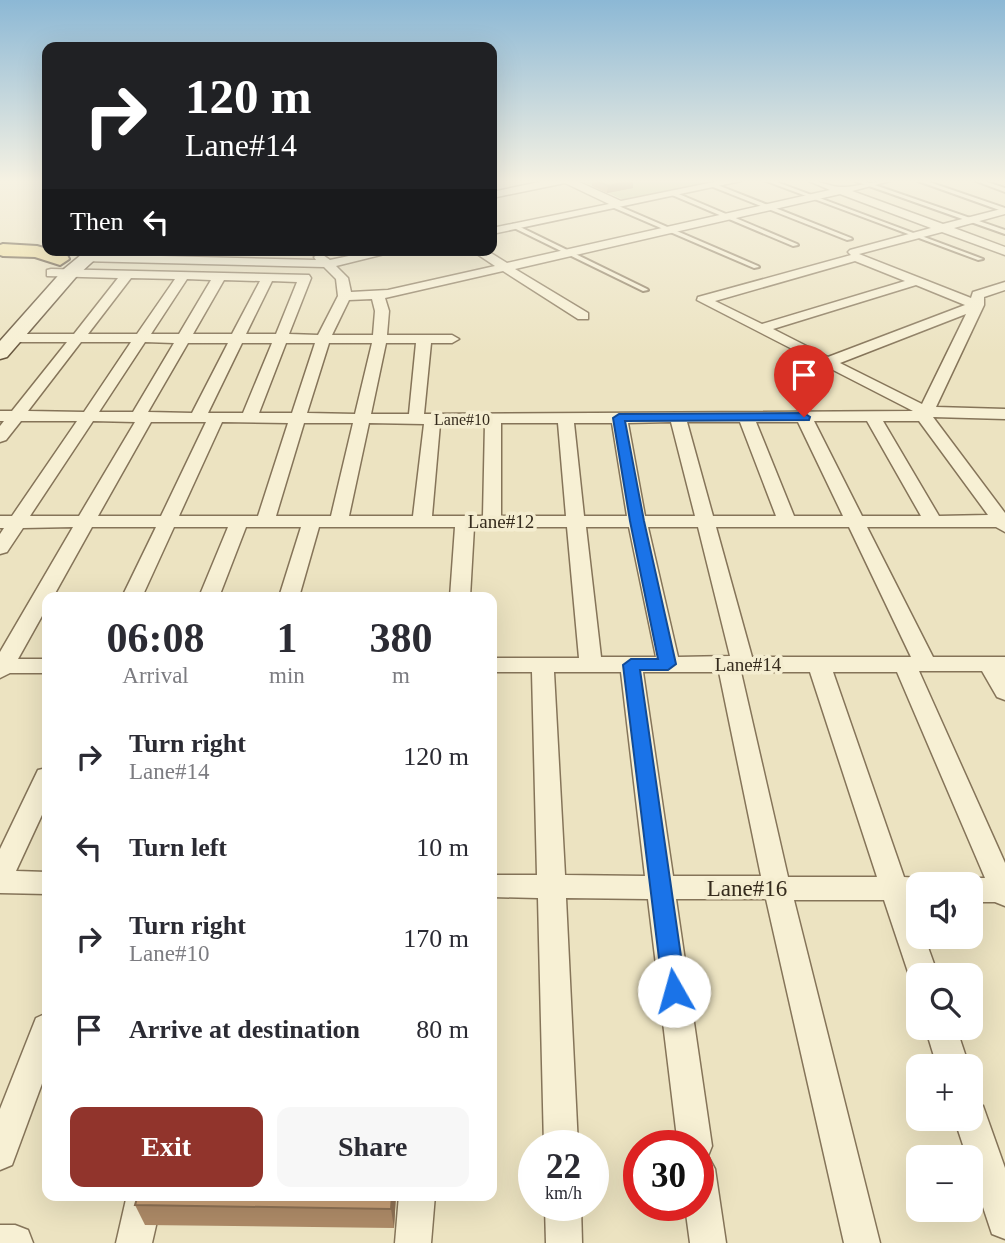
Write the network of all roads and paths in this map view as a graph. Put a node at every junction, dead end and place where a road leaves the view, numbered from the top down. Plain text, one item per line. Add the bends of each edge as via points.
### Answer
1 (39, 239) edge
2 (540, 239) edge
3 (628, 239) edge
4 (694, 239) edge
5 (779, 239) edge
6 (905, 239) edge
7 (925, 239) edge
8 (972, 239) edge
9 (42, 244) edge
10 (795, 246) dead end
11 (1, 249) edge
12 (1005, 251) edge
13 (854, 252) dead end
14 (42, 253) edge
15 (567, 253) junction
16 (53, 256) edge
17 (319, 256) edge
18 (367, 256) edge
19 (486, 256) edge
20 (980, 259) dead end
21 (72, 261) edge
22 (329, 264) junction
23 (503, 267) junction
24 (757, 267) dead end
25 (181, 268) junction
26 (127, 275) junction
27 (220, 276) junction
28 (268, 277) junction
29 (305, 278) junction
30 (342, 278) junction
31 (916, 281) junction
32 (1005, 286) edge
33 (645, 290) dead end
34 (378, 295) junction
35 (344, 296) junction
36 (977, 305) junction
37 (583, 316) dead end
38 (760, 329) junction
39 (7, 334) edge
40 (79, 338) junction
41 (380, 338) junction
42 (425, 338) junction
43 (141, 339) junction
44 (185, 339) junction
45 (239, 339) junction
46 (323, 339) junction
47 (452, 339) dead end
48 (279, 340) junction
49 (0, 353) edge
50 (826, 363) junction
51 (926, 414) junction
52 (1000, 414) edge
53 (8, 416) edge
54 (872, 416) junction
55 (804, 417) junction
56 (87, 418) junction
57 (141, 418) junction
58 (197, 418) junction
59 (216, 418) junction
60 (565, 418) junction
61 (619, 418) junction
62 (678, 418) junction
63 (746, 418) junction
64 (249, 419) junction
65 (296, 419) junction
66 (362, 419) junction
67 (424, 419) junction
68 (494, 419) junction
69 (1005, 428) edge
70 (0, 437) edge
71 (855, 520) junction
72 (312, 521) junction
73 (339, 521) junction
74 (422, 521) junction
75 (466, 521) junction
76 (492, 521) junction
77 (576, 521) junction
78 (637, 521) junction
79 (704, 521) junction
80 (787, 521) junction
81 (933, 521) junction
82 (9, 522) edge
83 (86, 522) junction
84 (167, 522) junction
85 (239, 522) junction
86 (265, 522) junction
87 (1003, 524) edge
88 (0, 548) edge
89 (45, 592) edge
90 (134, 592) edge
91 (211, 592) edge
92 (291, 592) edge
93 (460, 592) edge
94 (42, 598) edge
95 (735, 663) junction
96 (668, 664) junction
97 (819, 664) junction
98 (915, 664) junction
99 (997, 664) edge
100 (497, 665) edge
101 (543, 665) junction
102 (590, 665) junction
103 (631, 665) junction
104 (42, 666) edge
105 (1, 668) edge
106 (1005, 692) edge
107 (42, 788) edge
108 (0, 877) edge
109 (0, 883) edge
110 (42, 883) edge
111 (497, 886) edge
112 (552, 887) junction
113 (661, 888) junction
114 (777, 888) junction
115 (906, 889) edge
116 (983, 891) edge
117 (1004, 892) edge
118 (42, 1041) edge
119 (560, 1130) edge
120 (693, 1130) edge
121 (975, 1131) edge
122 (0, 1153) edge
123 (144, 1201) edge
124 (416, 1201) edge
125 (563, 1221) edge
126 (705, 1221) edge
127 (1005, 1221) edge
128 (0, 1243) edge
129 (15, 1243) edge
130 (134, 1243) edge
131 (413, 1243) edge
132 (564, 1243) edge
133 (708, 1243) edge
134 (862, 1243) edge

1 - 11 main road
2 - 15 lane
3 - 15 street
4 - 24 lane
5 - 10 lane
6 - 13 street
7 - 20 lane
8 - 12 street
9 - 11 main road
11 - 14 main road
15 - 23 street
15 - 33 lane
16 - 21 main road
17 - 22 street
18 - 22 street
19 - 23 street
21 - 25 street
21 - 26 street
21 - 39 street
22 - 25 street
22 - 30 street
23 - 34 street
23 - 37 street
25 - 26 street via 165,275
25 - 27 street
25 - 43 street
26 - 40 street
27 - 28 street
27 - 44 street
28 - 29 street
28 - 45 street
29 - 30 street
29 - 48 street
30 - 35 street
31 - 36 street
31 - 38 street
31 - 38 street via 856,257 702,299
32 - 36 street via 978,295
34 - 35 street
34 - 41 street
35 - 46 street
36 - 50 street
36 - 51 street
38 - 50 street
39 - 40 street
39 - 49 street
40 - 43 street
40 - 53 street
41 - 42 street
41 - 46 street
41 - 66 street
42 - 47 street
42 - 67 street
43 - 44 street
43 - 56 street
44 - 45 street
44 - 57 street
45 - 48 street
45 - 58 street
46 - 48 street
46 - 65 street
48 - 64 street
50 - 51 street
51 - 52 street, Lane#10
51 - 54 street, Lane#10
51 - 87 street
52 - 69 street
53 - 56 street, Lane#10
53 - 70 street
54 - 55 street, Lane#10
54 - 81 street
55 - 63 street, Lane#10
55 - 71 street
56 - 57 street, Lane#10
56 - 82 street
57 - 58 street, Lane#10
57 - 83 street
58 - 59 street, Lane#10
59 - 64 street, Lane#10
59 - 84 street
60 - 61 street, Lane#10
60 - 68 street, Lane#10
60 - 77 street
61 - 62 street, Lane#10
61 - 78 street
62 - 63 street, Lane#10
62 - 79 street
63 - 80 street
64 - 65 street, Lane#10
65 - 66 street, Lane#10
65 - 86 street
66 - 67 street, Lane#10
66 - 73 street
67 - 68 street, Lane#10
67 - 74 street
68 - 76 street
71 - 80 street, Lane#12
71 - 81 street, Lane#12
71 - 98 street
72 - 73 street, Lane#12
72 - 86 street, Lane#12
72 - 92 street
73 - 74 street, Lane#12
74 - 75 street, Lane#12
75 - 76 street, Lane#12
75 - 93 street
76 - 77 street, Lane#12
77 - 78 street, Lane#12
77 - 102 street
78 - 79 street, Lane#12
78 - 96 street
79 - 80 street, Lane#12
79 - 95 street
81 - 87 street, Lane#12
82 - 83 street, Lane#12
82 - 88 street
83 - 84 street, Lane#12
83 - 89 street
84 - 85 street, Lane#12
84 - 90 street
85 - 86 street, Lane#12
85 - 91 street
94 - 105 street
95 - 96 street, Lane#14
95 - 97 street, Lane#14
95 - 114 street
96 - 103 street, Lane#14
97 - 98 street, Lane#14
97 - 115 street
98 - 99 street, Lane#14
98 - 117 street
99 - 106 street
100 - 101 street, Lane#14
101 - 102 street, Lane#14
101 - 112 street
102 - 103 street, Lane#14
103 - 113 street
104 - 105 street
107 - 108 street
109 - 110 street
111 - 112 street, Lane#16
112 - 113 street, Lane#16
112 - 119 street
113 - 114 street, Lane#16
113 - 120 street
114 - 115 street, Lane#16
114 - 134 street
116 - 117 street
118 - 122 street
121 - 127 street
123 - 130 street
124 - 131 street
125 - 132 street
126 - 133 street
128 - 129 street

